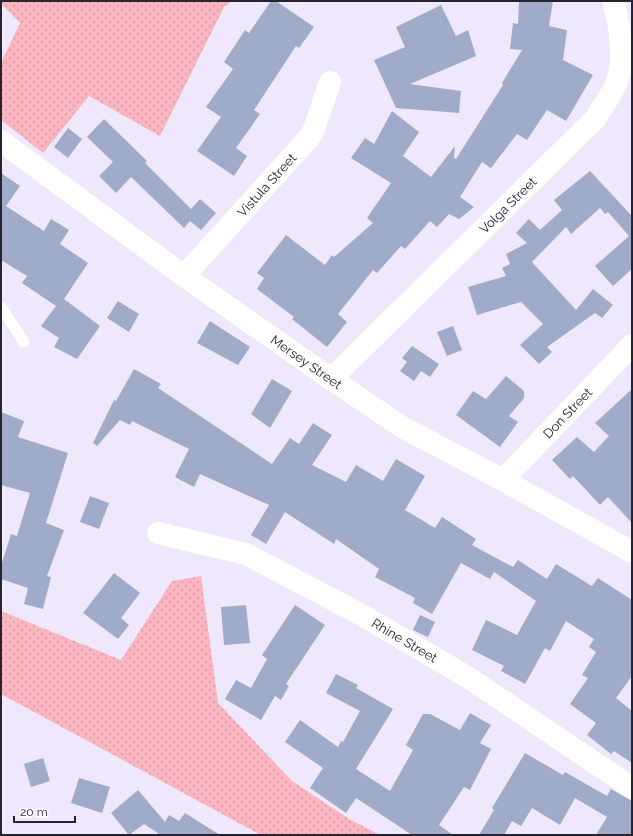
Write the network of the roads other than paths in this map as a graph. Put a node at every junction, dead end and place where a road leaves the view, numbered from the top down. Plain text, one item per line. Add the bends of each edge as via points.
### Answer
1 (613, 1) edge
2 (330, 82) dead end
3 (1, 141) edge
4 (184, 276) junction
5 (1, 307) edge
6 (24, 342) dead end
7 (632, 345) edge
8 (330, 379) junction
9 (503, 480) junction
10 (158, 533) dead end
11 (632, 552) edge
12 (632, 788) edge

1 - 8 street, Volga Street via 622,51 616,85 596,118
2 - 4 street, Vistula Street via 313,132 308,139
3 - 4 street, Mersey Street
4 - 8 street, Mersey Street
5 - 6 lane
7 - 9 street, Don Street
8 - 9 street, Mersey Street via 402,427
9 - 11 street, Mersey Street
10 - 12 street, Rhine Street via 246,554 362,615 469,678

